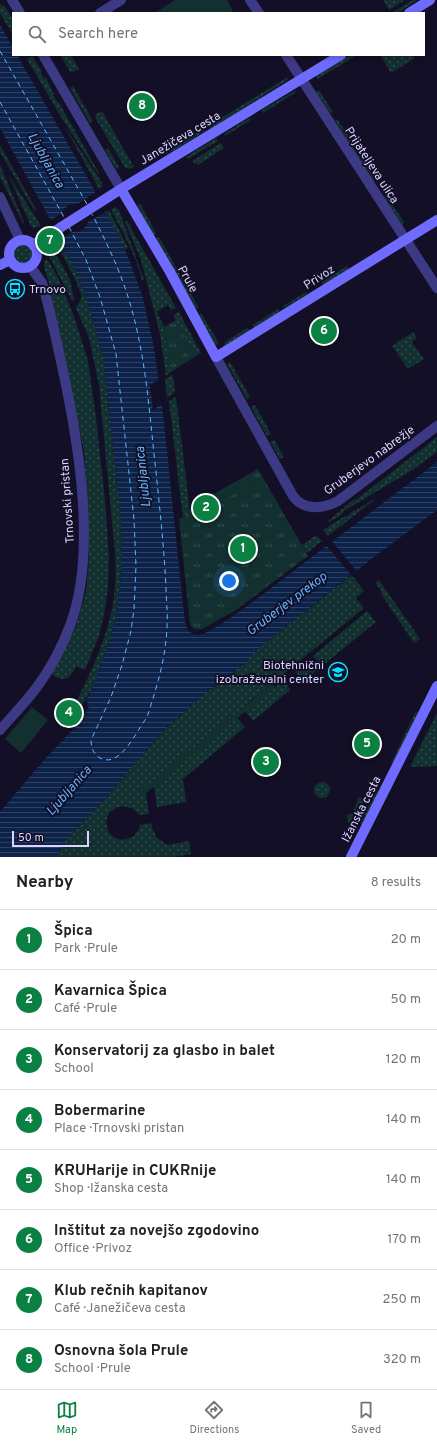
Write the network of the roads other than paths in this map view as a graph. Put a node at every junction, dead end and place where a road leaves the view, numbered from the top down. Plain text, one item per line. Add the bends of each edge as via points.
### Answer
1 (12, 0) edge
2 (121, 0) edge
3 (250, 0) edge
4 (430, 0) edge
5 (19, 12) edge
6 (102, 12) edge
7 (258, 12) edge
8 (411, 12) edge
9 (45, 56) edge
10 (287, 56) edge
11 (339, 56) edge
12 (302, 79) junction
13 (121, 189) junction
14 (0, 197) edge
15 (437, 220) edge
16 (20, 240) junction
17 (405, 240) junction
18 (33, 245) junction
19 (10, 260) junction
20 (0, 265) edge
21 (30, 266) junction
22 (437, 288) edge
23 (216, 357) junction
24 (437, 426) edge
25 (314, 508) joint
26 (437, 686) edge
27 (0, 730) edge
28 (351, 857) edge

1 - 5 street
2 - 6 street
3 - 7 street
4 - 8 street
9 - 13 street, Prule
10 - 12 street, Prijateljeva ulica
11 - 12 street, Janežičeva cesta
12 - 13 street, Janežičeva cesta
12 - 17 street, Prijateljeva ulica
13 - 18 street, Janežičeva cesta
13 - 23 street, Prule
14 - 16 street
15 - 17 street, Privoz
16 - 18 street via 29,241
16 - 19 street via 10,247
17 - 22 street, Prijateljeva ulica
17 - 23 street, Privoz
18 - 21 street via 37,255
19 - 20 street
19 - 21 street via 20,268
21 - 27 street, Trnovski pristan via 42,283 48,302 76,443 83,512 82,566 72,622 61,646 37,686
23 - 25 street, Prule via 293,496 302,505
24 - 25 street, Gruberjevo nabrežje via 338,501
26 - 28 street, Ižanska cesta

